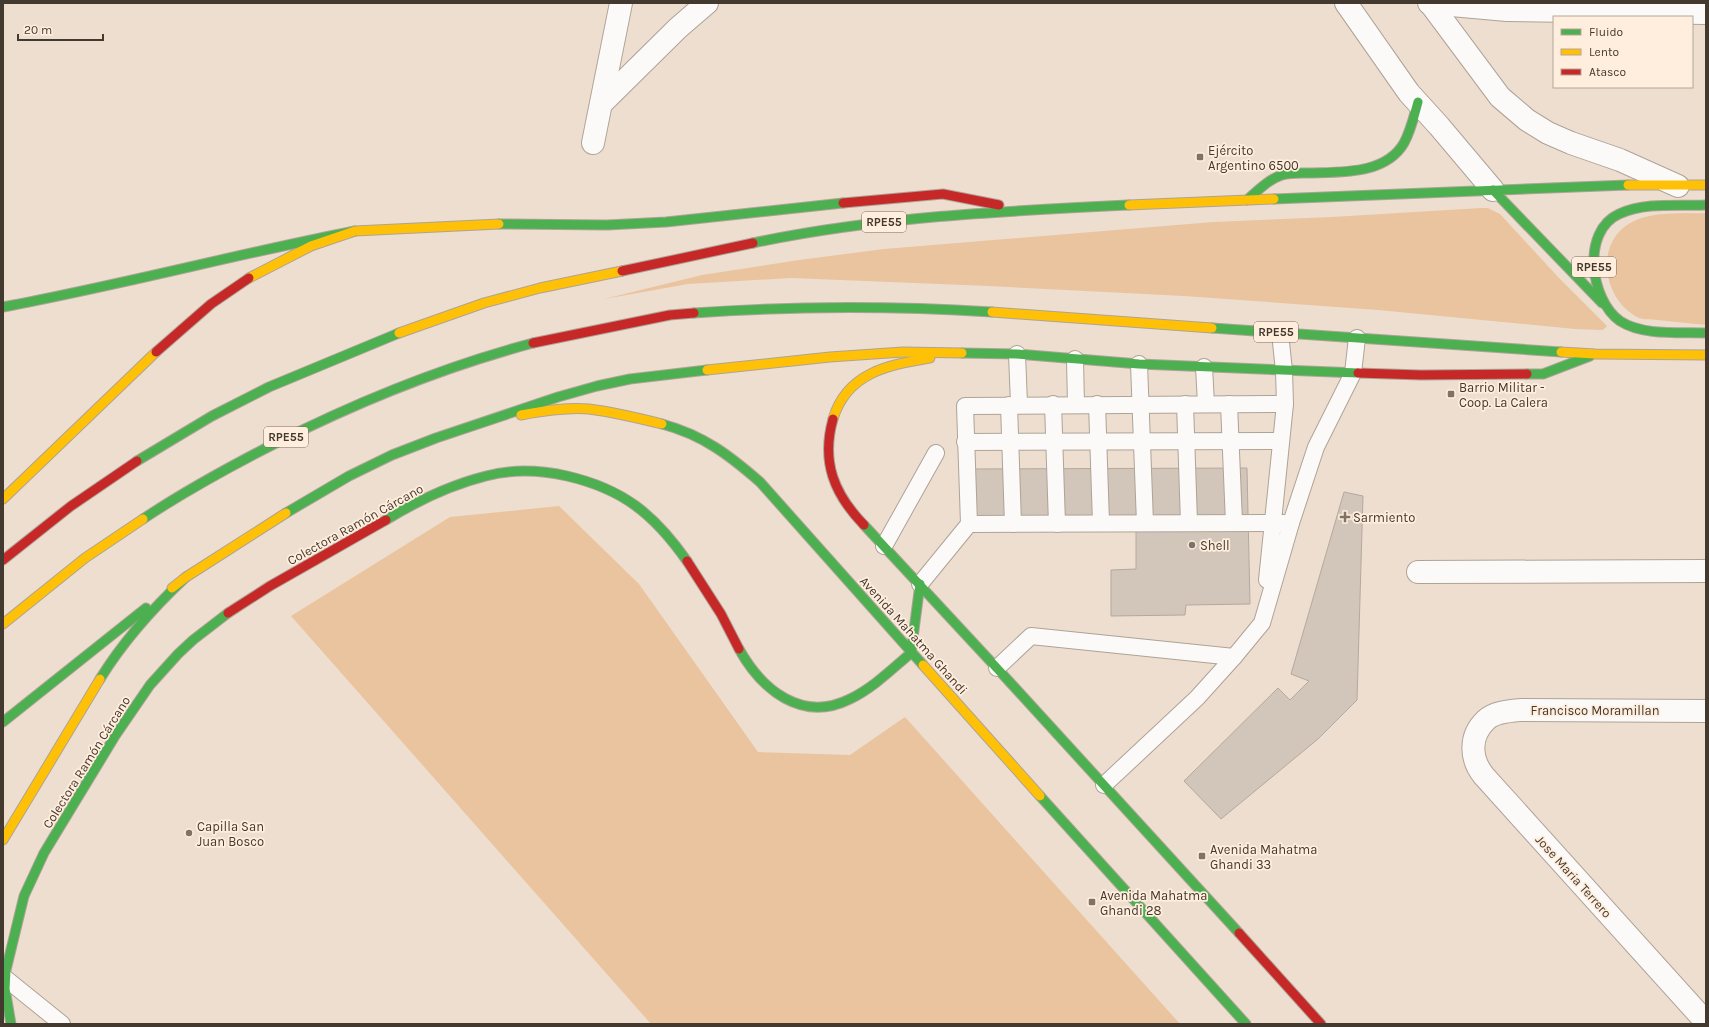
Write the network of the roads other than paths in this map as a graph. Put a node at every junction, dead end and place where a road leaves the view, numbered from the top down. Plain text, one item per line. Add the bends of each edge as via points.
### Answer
1 (621, 3) edge
2 (707, 3) edge
3 (1346, 3) edge
4 (1429, 3) edge
5 (1706, 13) edge
6 (1418, 102) junction
7 (601, 104) junction
8 (593, 142) dead end
9 (1678, 186) junction
10 (1706, 186) edge
11 (1493, 190) junction
12 (1246, 200) junction
13 (1706, 205) edge
14 (1026, 210) junction
15 (355, 231) junction
16 (3, 307) edge
17 (1608, 308) junction
18 (1280, 333) junction
19 (1706, 333) edge
20 (1358, 338) junction
21 (962, 352) junction
22 (1017, 354) junction
23 (1595, 354) junction
24 (1706, 354) edge
25 (1075, 359) junction
26 (1139, 364) junction
27 (1204, 367) junction
28 (1284, 371) junction
29 (1353, 373) junction
30 (1053, 404) junction
31 (1076, 404) junction
32 (1097, 404) junction
33 (1141, 404) junction
34 (1185, 404) junction
35 (1206, 404) junction
36 (1228, 404) junction
37 (1285, 404) junction
38 (1014, 405) junction
39 (485, 422) junction
40 (1186, 441) junction
41 (1230, 441) junction
42 (1281, 441) junction
43 (965, 442) junction
44 (1010, 442) junction
45 (1054, 442) junction
46 (1098, 442) junction
47 (1142, 442) junction
48 (936, 453) dead end
49 (3, 499) edge
50 (1101, 523) junction
51 (1145, 523) junction
52 (1189, 523) junction
53 (1234, 523) junction
54 (1273, 523) junction
55 (1291, 523) junction
56 (969, 524) junction
57 (1013, 524) junction
58 (1057, 524) junction
59 (884, 546) junction
60 (3, 560) edge
61 (1706, 571) edge
62 (1418, 572) dead end
63 (186, 577) junction
64 (920, 584) junction
65 (1262, 623) junction
66 (3, 624) edge
67 (911, 653) junction
68 (1234, 657) junction
69 (997, 668) junction
70 (1706, 710) edge
71 (1486, 719) joint
72 (3, 722) edge
73 (1104, 785) junction
74 (3, 840) edge
75 (5, 978) junction
76 (1706, 1022) edge
77 (11, 1024) edge
78 (62, 1024) edge
79 (1246, 1024) edge
80 (1321, 1024) edge

1 - 7 street
2 - 7 street
3 - 6 street
4 - 5 street via 1507,10
4 - 9 street, RPE55 via 1488,82 1511,108 1527,120 1548,133 1620,160
6 - 11 street
6 - 12 main road via 1407,141 1397,155 1383,164 1369,169 1280,175
7 - 8 street
9 - 10 main road, RPE55
9 - 11 main road, RPE55 via 1614,185
11 - 12 main road, RPE55
11 - 17 main road
12 - 14 main road, RPE55
13 - 17 main road, RPE55 via 1635,209 1611,219 1600,235 1593,260 1599,293
14 - 15 main road via 943,194 666,222 607,225 516,223
14 - 60 main road, RPE55 via 892,221 771,239 540,288 484,303 322,363 212,416 152,451 71,506
15 - 16 main road
15 - 49 main road via 311,246 273,264 241,282 211,304 158,350
17 - 19 main road, RPE55 via 1622,323 1632,327
18 - 20 main road, RPE55
18 - 28 lane
18 - 66 main road, RPE55 via 957,310 798,307 670,315 546,340 500,352 395,388 330,416 228,467 178,496 85,558
20 - 23 main road, RPE55
20 - 29 lane
21 - 22 main road
21 - 39 main road via 866,354 658,375 591,388
21 - 59 main road via 878,369 860,380 836,409 829,431 828,447 833,481 843,500
22 - 25 main road
22 - 38 lane
23 - 24 main road, RPE55
23 - 29 main road via 1543,374
25 - 26 main road
25 - 31 lane
26 - 27 main road
26 - 33 lane
27 - 28 main road
27 - 35 lane
28 - 29 main road
28 - 37 lane
29 - 55 lane via 1316,448
30 - 31 lane
30 - 38 lane
30 - 45 lane
31 - 32 lane
32 - 33 lane
32 - 46 lane
33 - 34 lane
33 - 47 lane
34 - 35 lane
34 - 40 lane
35 - 36 lane
36 - 37 lane
36 - 41 lane
37 - 42 lane
38 - 43 lane via 965,406
38 - 44 lane
39 - 63 main road via 392,455 349,476
39 - 67 main road, Avenida Mahatma Ghandi via 542,411 588,409 664,424 689,432 712,444 760,482
40 - 41 lane
40 - 47 lane
40 - 52 lane
41 - 42 lane
41 - 53 lane
42 - 54 lane
43 - 44 lane
43 - 56 lane
44 - 45 lane
44 - 57 lane
45 - 46 lane
45 - 58 lane
46 - 47 lane
46 - 50 lane
47 - 51 lane
48 - 59 lane
50 - 51 lane
50 - 58 lane
51 - 52 lane
52 - 53 lane
53 - 54 lane
54 - 55 lane
54 - 65 lane
55 - 65 lane
56 - 57 lane
56 - 64 lane
57 - 58 lane
59 - 64 main road
61 - 62 street
63 - 72 main road
63 - 74 main road via 156,605 128,637 101,677
64 - 67 main road
64 - 69 main road
65 - 68 lane
67 - 75 main road, Colectora Ramón Cárcano via 863,691 841,703 822,708 803,707 784,700 767,687 753,670 721,614 668,536 648,515 623,496 593,482 534,471 503,473 473,480 400,512 228,613 191,641 160,673 124,721 55,834 30,881 15,929
67 - 79 main road, Avenida Mahatma Ghandi
68 - 69 lane via 1031,636
68 - 73 lane via 1197,698
69 - 73 main road
70 - 71 street, Francisco Moramillan via 1521,710 1498,713
71 - 76 street, Jose Maria Terrero via 1475,736 1472,753 1477,768
73 - 80 main road
75 - 77 main road, Colectora Ramón Cárcano
75 - 78 lane

